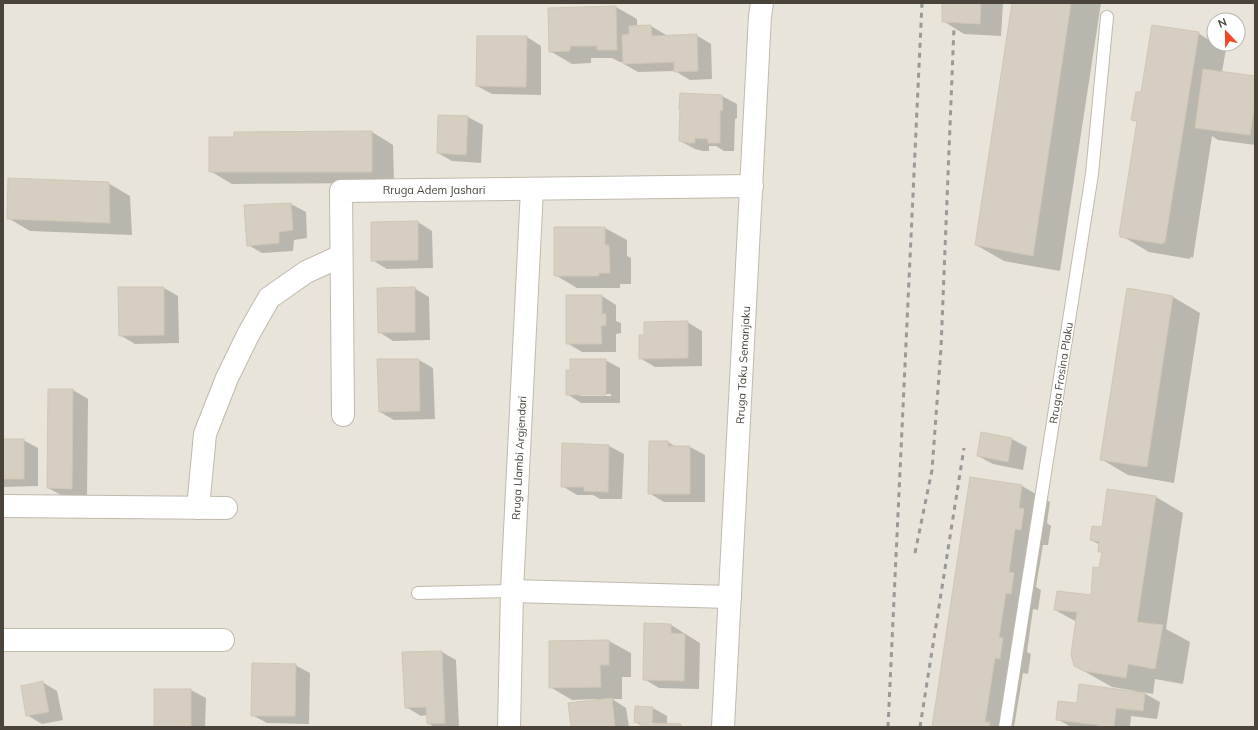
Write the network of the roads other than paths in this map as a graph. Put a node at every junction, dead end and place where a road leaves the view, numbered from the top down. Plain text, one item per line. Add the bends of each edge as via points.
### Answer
1 (762, 3) edge
2 (1107, 18) dead end
3 (752, 186) junction
4 (532, 189) junction
5 (341, 256) junction
6 (343, 415) dead end
7 (3, 506) edge
8 (198, 508) junction
9 (226, 508) dead end
10 (512, 591) junction
11 (418, 592) dead end
12 (730, 597) junction
13 (3, 640) edge
14 (223, 640) dead end
15 (509, 727) edge
16 (723, 727) edge
17 (1005, 727) edge

1 - 3 street, Rruga Taku Semanjaku
2 - 17 lane, Rruga Frosina Plaku via 1092,174
3 - 4 street, Rruga Adem Jashari
3 - 12 street, Rruga Taku Semanjaku
4 - 5 street, Rruga Adem Jashari via 341,191
4 - 10 street, Rruga Llambi Argjendari
5 - 6 street, Rruga Adem Jashari
5 - 8 street via 306,272 269,298 227,378 205,434
7 - 8 street
8 - 9 street
10 - 11 lane
10 - 12 street
10 - 15 street, Rruga Llambi Argjendari
12 - 16 street, Rruga Taku Semanjaku
13 - 14 street

